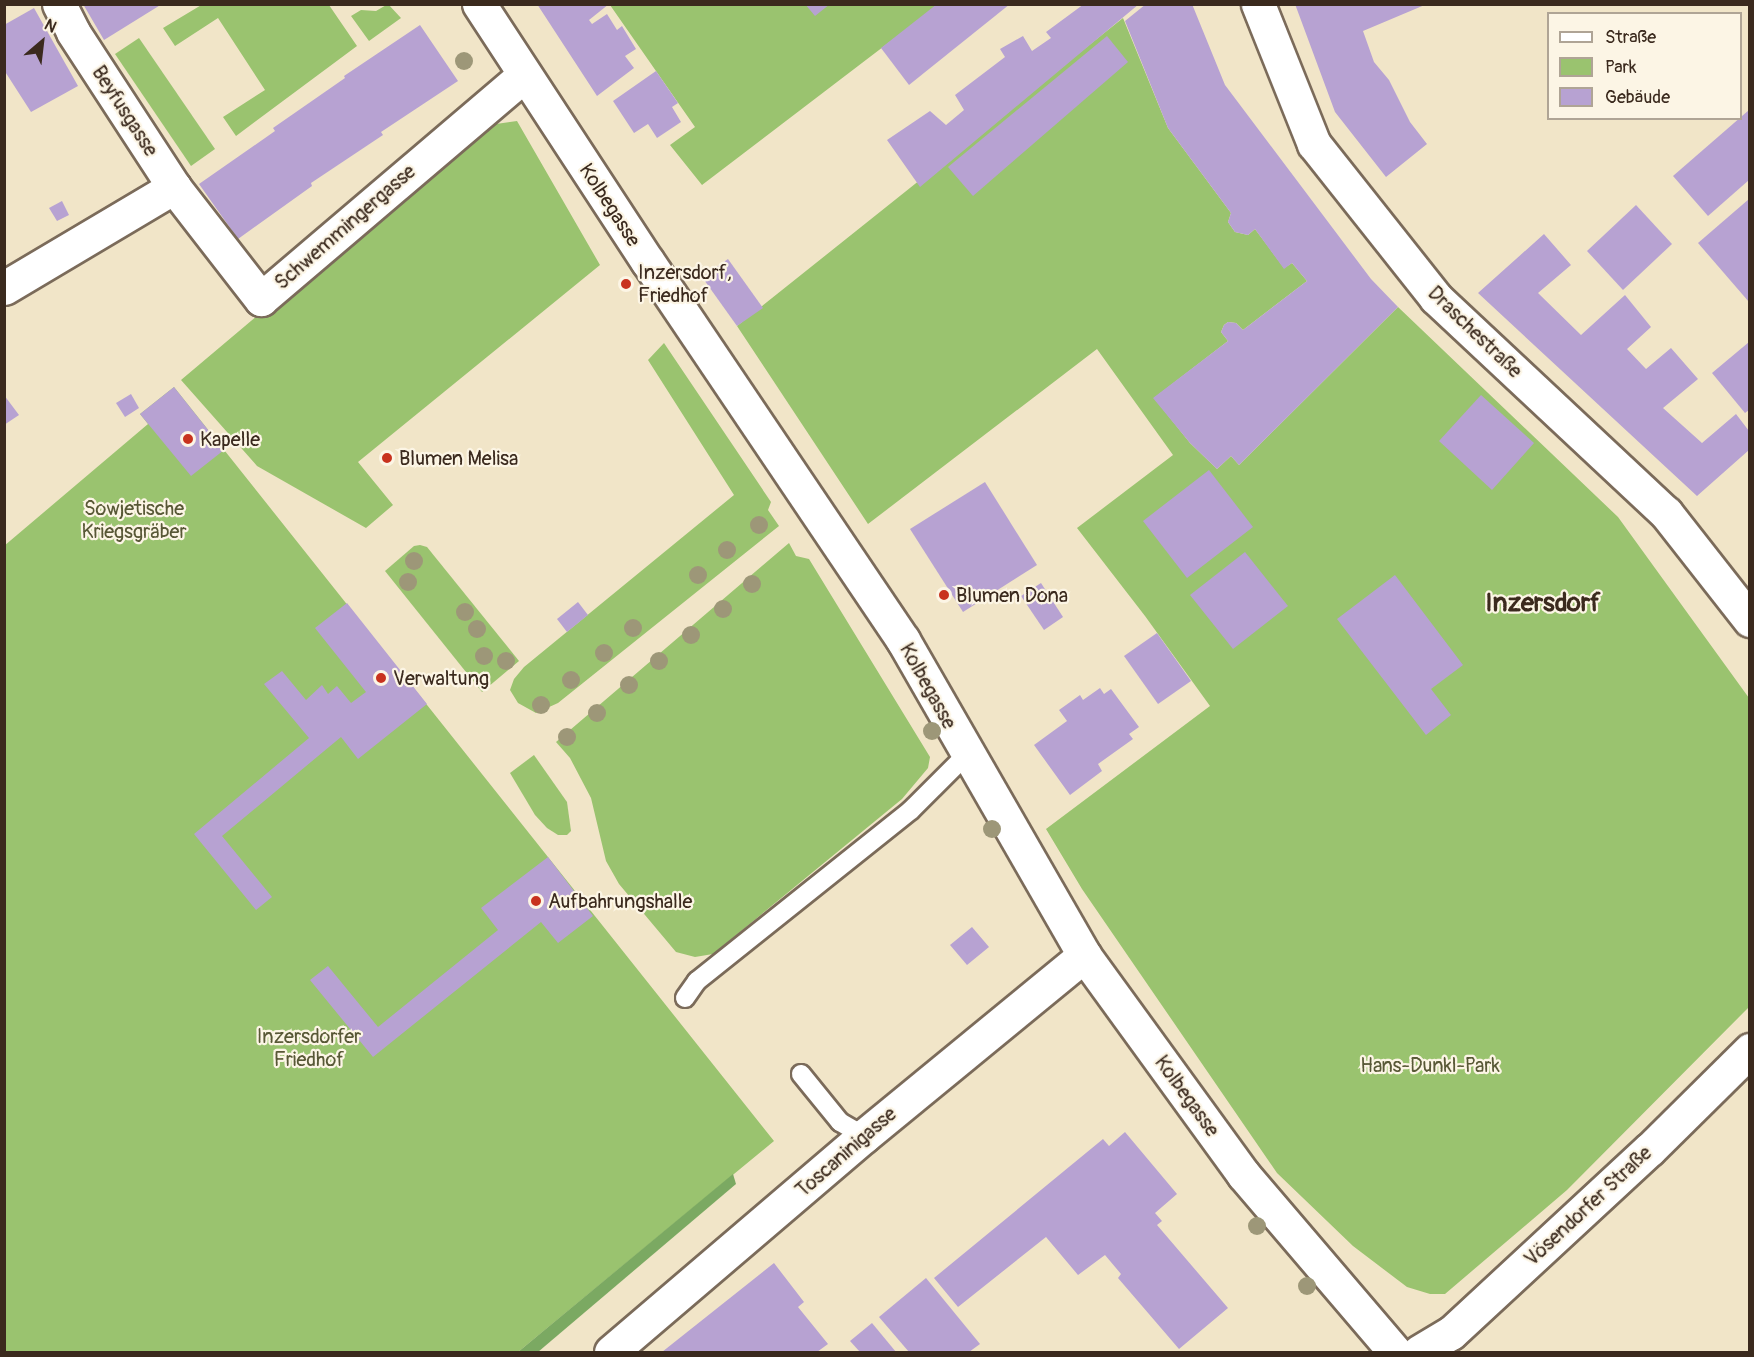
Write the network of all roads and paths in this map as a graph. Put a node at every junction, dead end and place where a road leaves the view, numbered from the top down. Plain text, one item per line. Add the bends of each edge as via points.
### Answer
1 (59, 4) edge
2 (479, 4) edge
3 (1258, 4) edge
4 (524, 75) junction
5 (174, 186) junction
6 (4, 288) edge
7 (1749, 620) edge
8 (967, 754) junction
9 (1084, 955) junction
10 (685, 998) dead end
11 (1749, 1050) edge
12 (801, 1074) dead end
13 (864, 1136) junction
14 (611, 1353) edge
15 (1395, 1353) edge
16 (1419, 1353) edge

1 - 5 main road, Beyfusgasse via 73,32
2 - 4 main road, Kolbegasse
3 - 7 main road, Draschestraße via 1314,144 1436,298 1666,513
4 - 5 main road, Schwemmingergasse via 261,299
4 - 8 main road, Kolbegasse via 903,640
5 - 6 main road
8 - 9 main road, Kolbegasse
8 - 10 lane via 911,810 697,981
9 - 13 main road, Toscaninigasse
9 - 15 main road, Kolbegasse via 1243,1174
11 - 16 main road, Vösendorfer Straße via 1650,1149 1460,1325
12 - 13 lane via 840,1122
13 - 14 main road, Toscaninigasse

